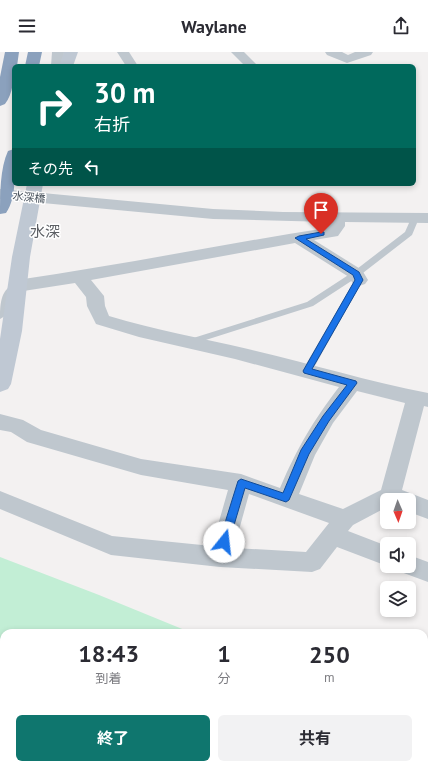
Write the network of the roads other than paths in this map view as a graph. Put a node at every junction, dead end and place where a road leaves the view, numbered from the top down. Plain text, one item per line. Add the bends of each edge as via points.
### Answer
1 (12, 52) edge
2 (35, 52) edge
3 (58, 52) edge
4 (71, 52) edge
5 (123, 52) edge
6 (238, 52) edge
7 (331, 52) edge
8 (367, 52) edge
9 (32, 64) edge
10 (57, 64) edge
11 (67, 64) edge
12 (131, 64) edge
13 (250, 64) dead end
14 (0, 101) edge
15 (12, 162) edge
16 (35, 186) edge
17 (0, 194) edge
18 (0, 209) edge
19 (337, 218) junction
20 (411, 218) junction
21 (428, 218) edge
22 (299, 238) junction
23 (79, 277) junction
24 (358, 277) junction
25 (17, 286) junction
26 (0, 316) edge
27 (190, 342) junction
28 (307, 371) junction
29 (353, 383) junction
30 (0, 384) edge
31 (422, 399) edge
32 (0, 422) edge
33 (241, 483) junction
34 (402, 493) edge
35 (286, 498) junction
36 (0, 500) edge
37 (416, 505) edge
38 (380, 508) edge
39 (428, 510) edge
40 (339, 527) junction
41 (380, 552) edge
42 (220, 557) junction
43 (416, 568) edge
44 (428, 572) edge

1 - 14 highway
2 - 9 highway
3 - 10 street
4 - 11 street
5 - 12 street
6 - 13 street
7 - 8 street via 346,59
15 - 18 highway
16 - 25 street
17 - 19 street, 水深橋 via 213,214
19 - 20 street, 水深橋
19 - 22 street via 337,226 332,232
20 - 21 street, 水深橋
20 - 24 lane via 413,224 409,233
22 - 23 street
22 - 24 street
23 - 25 street
23 - 27 street via 95,296 102,320 124,328
24 - 27 lane via 310,304
24 - 28 lane
25 - 26 lane via 7,295
25 - 30 street via 12,331
27 - 28 street
28 - 29 street
29 - 31 street
29 - 35 street via 326,418 304,453
31 - 34 street
32 - 33 street via 16,424 34,436 141,467
33 - 35 street
33 - 42 street
35 - 40 street
36 - 42 street via 111,545
37 - 39 street
38 - 40 street
40 - 41 street
40 - 42 street via 312,562
43 - 44 street

